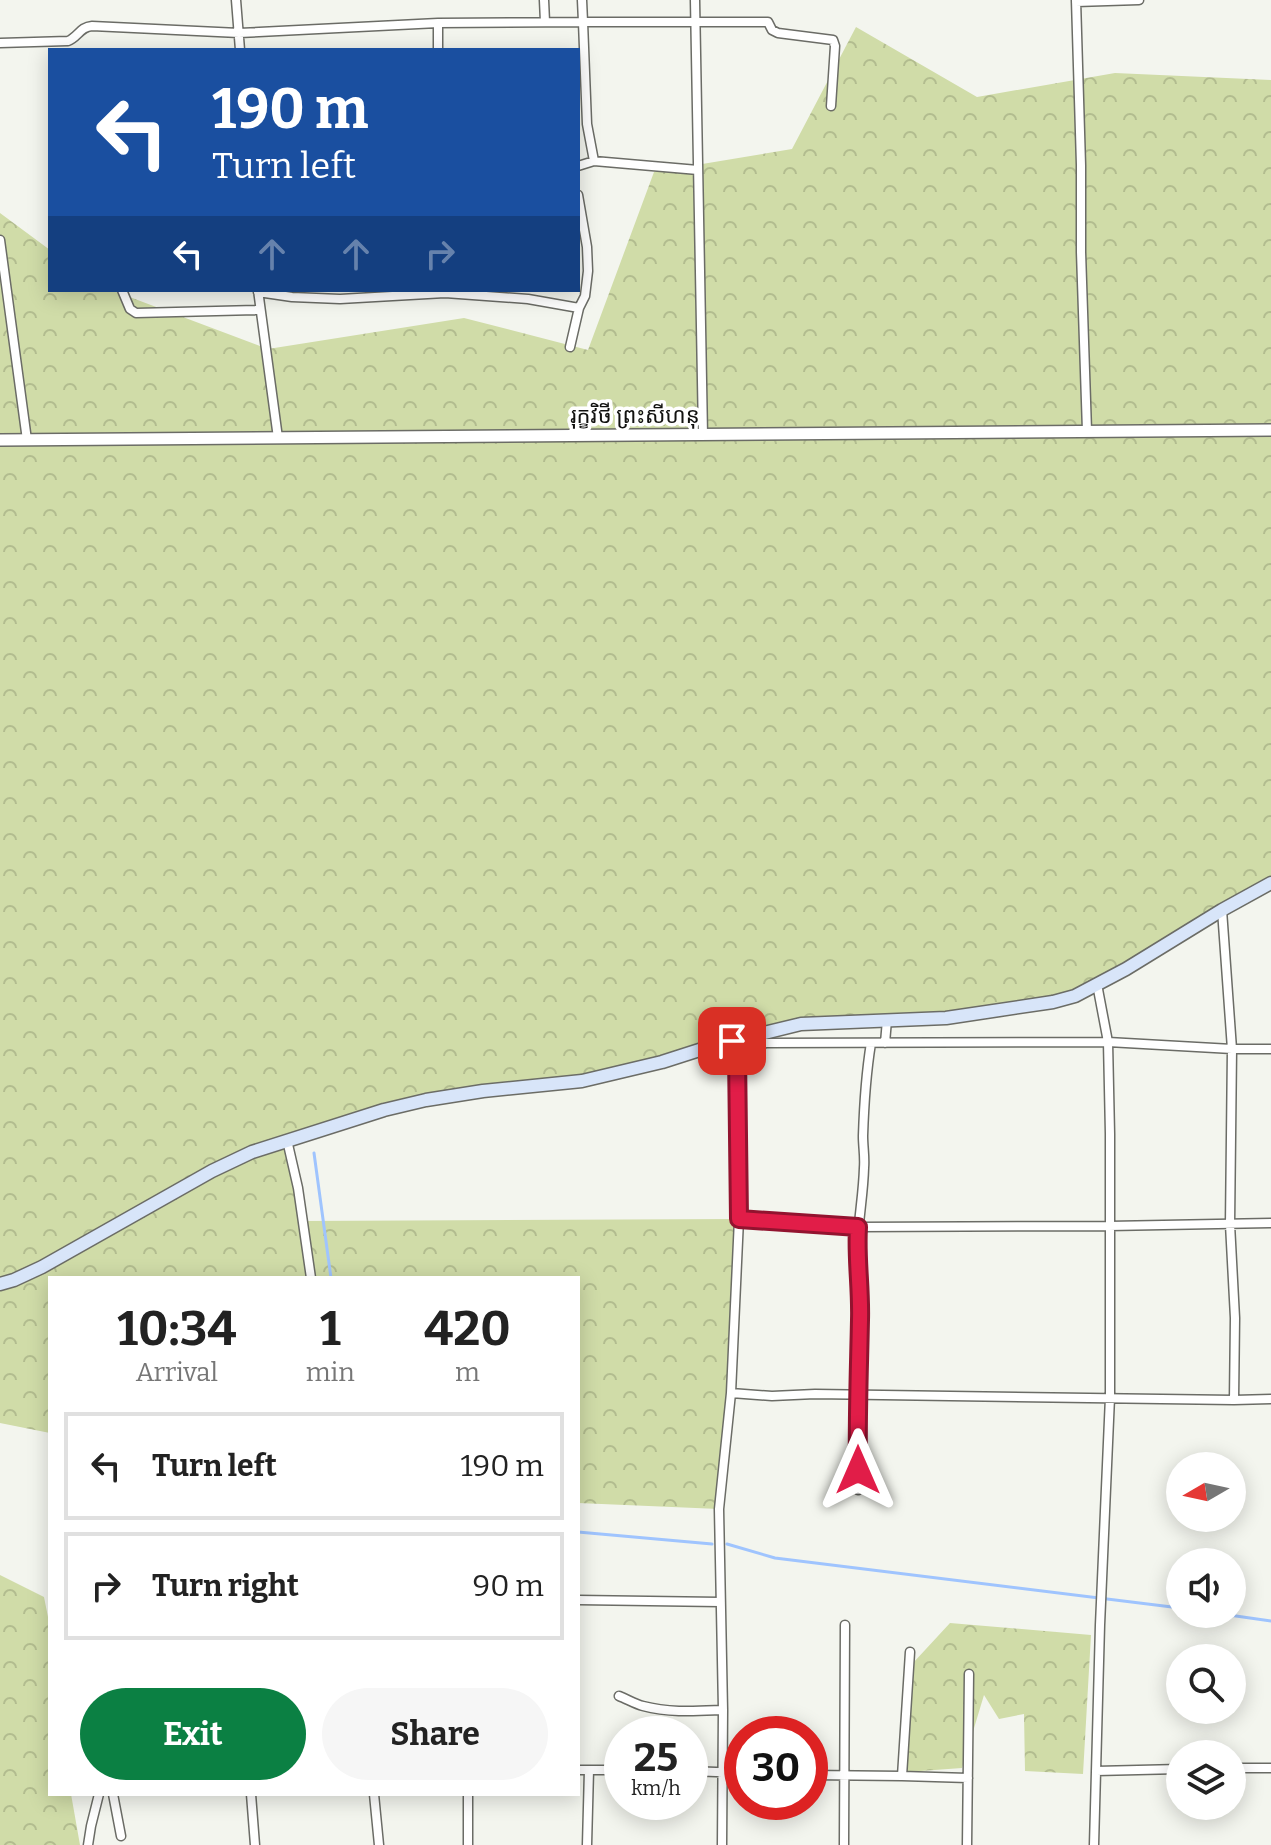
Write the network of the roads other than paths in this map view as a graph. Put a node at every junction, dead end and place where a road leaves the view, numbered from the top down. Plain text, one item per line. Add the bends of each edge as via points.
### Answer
1 (236, 0) edge
2 (544, 0) edge
3 (582, 0) edge
4 (695, 0) edge
5 (1139, 0) edge
6 (1076, 1) edge
7 (545, 22) junction
8 (583, 22) junction
9 (438, 23) junction
10 (695, 23) junction
11 (239, 33) junction
12 (0, 43) edge
13 (240, 48) edge
14 (438, 48) edge
15 (831, 106) dead end
16 (594, 161) junction
17 (580, 165) edge
18 (698, 170) junction
19 (580, 208) edge
20 (0, 240) edge
21 (123, 292) edge
22 (258, 292) edge
23 (264, 292) edge
24 (445, 292) edge
25 (487, 293) edge
26 (4, 297) edge
27 (579, 308) junction
28 (259, 310) junction
29 (570, 347) dead end
30 (1271, 430) edge
31 (1087, 431) junction
32 (703, 435) junction
33 (278, 438) junction
34 (0, 440) edge
35 (27, 440) junction
36 (1271, 883) edge
37 (1222, 910) junction
38 (1097, 984) junction
39 (887, 1020) junction
40 (1108, 1042) junction
41 (871, 1043) junction
42 (885, 1043) junction
43 (734, 1047) junction
44 (1232, 1049) junction
45 (1271, 1049) edge
46 (287, 1140) junction
47 (739, 1219) junction
48 (1271, 1223) edge
49 (1230, 1224) junction
50 (1109, 1226) junction
51 (858, 1227) junction
52 (311, 1276) edge
53 (0, 1284) edge
54 (731, 1393) junction
55 (859, 1396) junction
56 (1110, 1397) junction
57 (1271, 1399) edge
58 (1234, 1400) junction
59 (858, 1490) dead end
60 (580, 1600) edge
61 (720, 1602) junction
62 (845, 1625) dead end
63 (910, 1652) dead end
64 (969, 1674) dead end
65 (619, 1696) dead end
66 (723, 1710) junction
67 (1246, 1768) edge
68 (1271, 1768) edge
69 (1166, 1769) edge
70 (580, 1770) edge
71 (589, 1770) junction
72 (604, 1770) edge
73 (1096, 1771) junction
74 (708, 1772) edge
75 (722, 1772) junction
76 (828, 1776) edge
77 (845, 1776) junction
78 (902, 1776) junction
79 (968, 1778) junction
80 (98, 1796) edge
81 (113, 1796) edge
82 (251, 1796) edge
83 (374, 1796) edge
84 (468, 1796) edge
85 (121, 1836) dead end
86 (88, 1845) edge
87 (255, 1845) edge
88 (379, 1845) edge
89 (468, 1845) edge
90 (587, 1845) edge
91 (722, 1845) edge
92 (844, 1845) edge
93 (967, 1845) edge
94 (1094, 1845) edge

1 - 11 street
2 - 7 street
3 - 8 street
4 - 10 street
5 - 6 street
6 - 31 street
7 - 8 street
7 - 9 street
8 - 10 street
8 - 16 street via 587,124
9 - 11 street
9 - 14 street
10 - 15 street via 768,22 778,33 833,40
10 - 18 street
11 - 12 street via 92,26 82,28 71,41
11 - 13 street
16 - 17 street
16 - 18 street
18 - 32 street
19 - 27 street via 588,260
20 - 26 street
21 - 28 street via 136,313
22 - 28 street
23 - 24 street via 340,299
24 - 25 street
25 - 27 street
26 - 35 street
27 - 29 street
28 - 33 street
30 - 31 street, រុក្ខវិថី ព្រះសីហនុ
31 - 32 street, រុក្ខវិថី ព្រះសីហនុ
32 - 33 street, រុក្ខវិថី ព្រះសីហនុ
33 - 35 street, រុក្ខវិថី ព្រះសីហនុ
34 - 35 street, រុក្ខវិថី ព្រះសីហនុ
36 - 37 main road
37 - 38 main road
37 - 44 street
38 - 39 main road via 1053,1002 946,1018
38 - 40 street
39 - 42 street
39 - 43 main road via 801,1024
40 - 42 street
40 - 44 street
40 - 50 street
41 - 42 street
41 - 43 street
41 - 51 street
43 - 46 main road via 582,1081 426,1100
43 - 47 street
44 - 45 street
44 - 49 street
46 - 52 street
46 - 53 main road via 212,1171 42,1267
47 - 51 street
47 - 54 street
48 - 49 street
49 - 50 street
49 - 58 street
50 - 51 street
50 - 56 street
51 - 55 street
54 - 55 street
54 - 61 street via 719,1509
55 - 56 street
55 - 59 street
56 - 58 street
56 - 73 street
57 - 58 street
60 - 61 street
61 - 66 street
62 - 77 street
63 - 78 street
64 - 79 street
65 - 66 street via 660,1710
66 - 75 street
67 - 68 street
69 - 73 street
70 - 71 street
71 - 72 street
71 - 90 street
73 - 94 street
74 - 75 street
75 - 91 street
76 - 77 street
77 - 78 street
77 - 92 street
78 - 79 street
79 - 93 street
80 - 86 street
81 - 85 street
82 - 87 street
83 - 88 street
84 - 89 street

